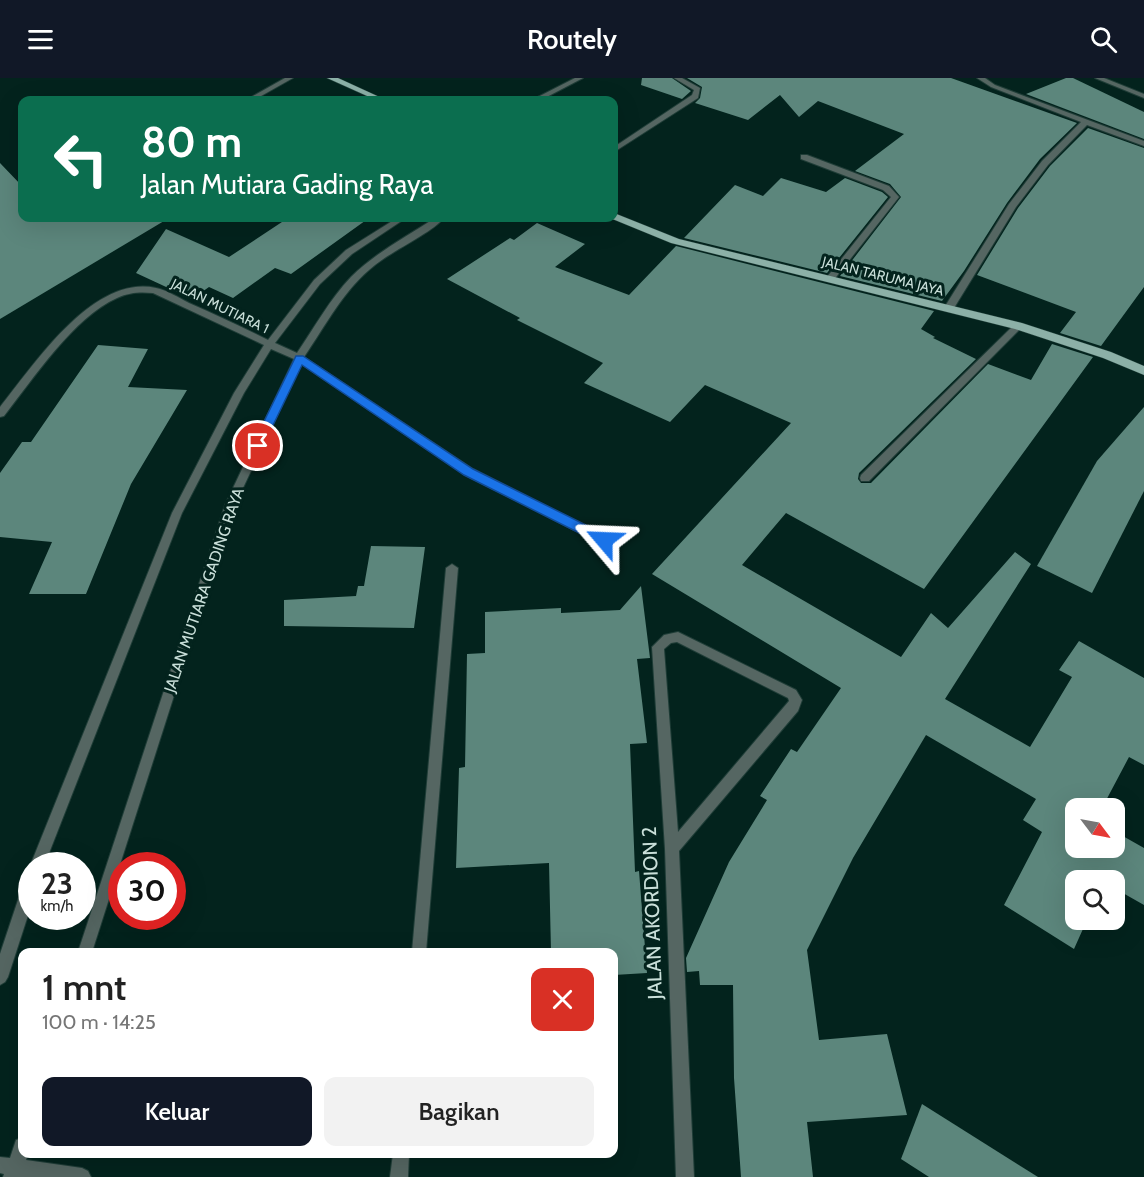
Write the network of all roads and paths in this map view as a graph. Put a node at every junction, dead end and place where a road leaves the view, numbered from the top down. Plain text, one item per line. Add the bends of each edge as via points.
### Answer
1 (290, 78) edge
2 (331, 78) edge
3 (580, 78) edge
4 (677, 78) edge
5 (980, 78) edge
6 (1098, 78) edge
7 (257, 96) edge
8 (373, 96) edge
9 (544, 96) edge
10 (1144, 96) edge
11 (1086, 123) junction
12 (1144, 144) edge
13 (618, 147) edge
14 (804, 157) dead end
15 (618, 218) edge
16 (398, 222) edge
17 (432, 222) edge
18 (361, 257) junction
19 (830, 279) junction
20 (949, 308) junction
21 (1018, 326) junction
22 (269, 345) junction
23 (299, 358) junction
24 (1144, 371) edge
25 (0, 414) edge
26 (865, 478) dead end
27 (604, 540) dead end
28 (452, 568) dead end
29 (672, 849) junction
30 (43, 852) edge
31 (18, 922) edge
32 (86, 948) edge
33 (419, 948) edge
34 (0, 977) edge
35 (18, 1153) edge
36 (401, 1158) edge
37 (9, 1170) edge
38 (82, 1177) edge
39 (399, 1177) edge
40 (684, 1177) edge

1 - 7 street
2 - 8 main road
3 - 9 street
4 - 13 street via 698,89 695,96
5 - 11 street
6 - 10 street
11 - 12 street
11 - 20 street via 1045,163 1012,206
14 - 19 street via 886,188 895,197
15 - 19 main road, JALAN TARUMA JAYA via 675,241
16 - 18 street, JALAN MUTIARA GADING RAYA
17 - 18 street, JALAN MUTIARA GADING RAYA
18 - 22 street, JALAN MUTIARA GADING RAYA via 317,282
18 - 23 street, JALAN MUTIARA GADING RAYA
19 - 20 main road, JALAN TARUMA JAYA
20 - 21 main road, JALAN TARUMA JAYA
21 - 24 main road, JALAN TARUMA JAYA
21 - 26 street
22 - 23 street, JALAN MUTIARA 1
22 - 25 street, JALAN MUTIARA 1 via 155,290 132,290 96,306 79,320
22 - 30 street, JALAN MUTIARA GADING RAYA via 239,393 177,513
23 - 27 street, JALAN MUTIARA 1 via 469,472
23 - 32 street, JALAN MUTIARA GADING RAYA via 230,505
28 - 33 street
29 - 29 street, JALAN AKORDION 2 via 658,647 668,639 678,638 792,694 796,700
29 - 40 street, JALAN AKORDION 2
31 - 34 street
35 - 37 street
36 - 39 street
37 - 38 street

